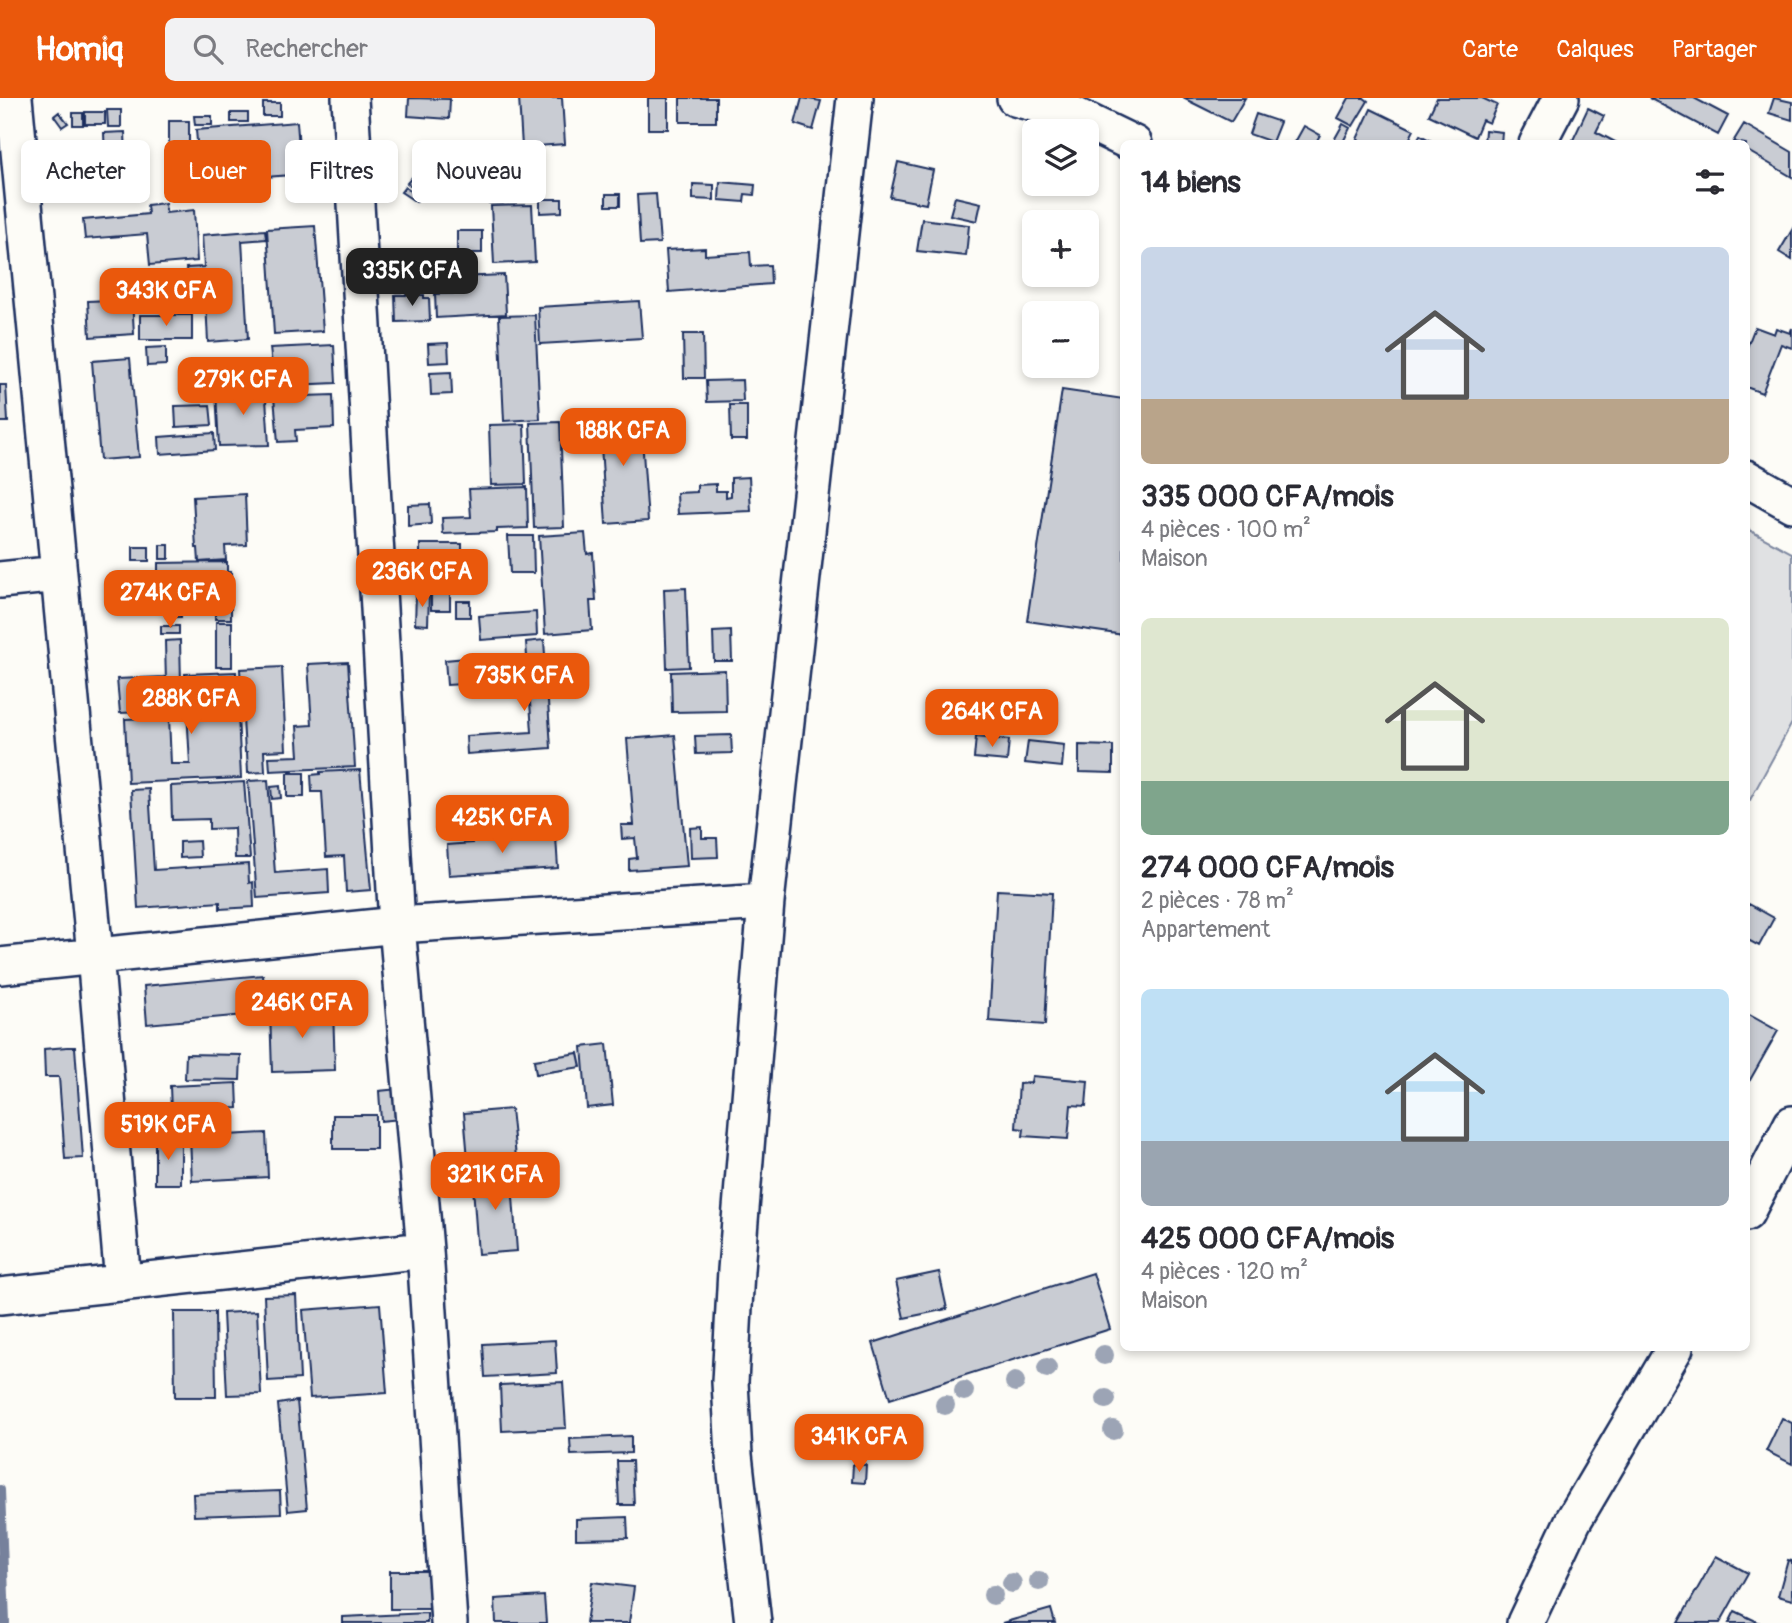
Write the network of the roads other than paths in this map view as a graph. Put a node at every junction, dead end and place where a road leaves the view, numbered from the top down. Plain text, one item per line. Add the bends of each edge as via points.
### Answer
1 (14, 98) edge
2 (350, 98) edge
3 (855, 98) edge
4 (1015, 98) edge
5 (1561, 98) edge
6 (1126, 140) edge
7 (1539, 140) edge
8 (1750, 480) edge
9 (1792, 504) edge
10 (59, 574) junction
11 (0, 580) edge
12 (766, 902) junction
13 (397, 925) junction
14 (95, 956) junction
15 (0, 966) edge
16 (1792, 1124) edge
17 (1750, 1205) edge
18 (425, 1250) junction
19 (123, 1283) junction
20 (0, 1296) edge
21 (1673, 1351) edge
22 (449, 1623) edge
23 (753, 1623) edge
24 (1525, 1623) edge

1 - 10 street
2 - 13 street
3 - 12 street
4 - 6 street via 1070,113
5 - 7 street
8 - 9 street
10 - 11 street
10 - 14 street
12 - 13 street
12 - 23 street via 730,1382
13 - 14 street
13 - 18 street
14 - 15 street
14 - 19 street
16 - 17 street
18 - 19 street
18 - 22 street
19 - 20 street
21 - 24 street via 1573,1521

